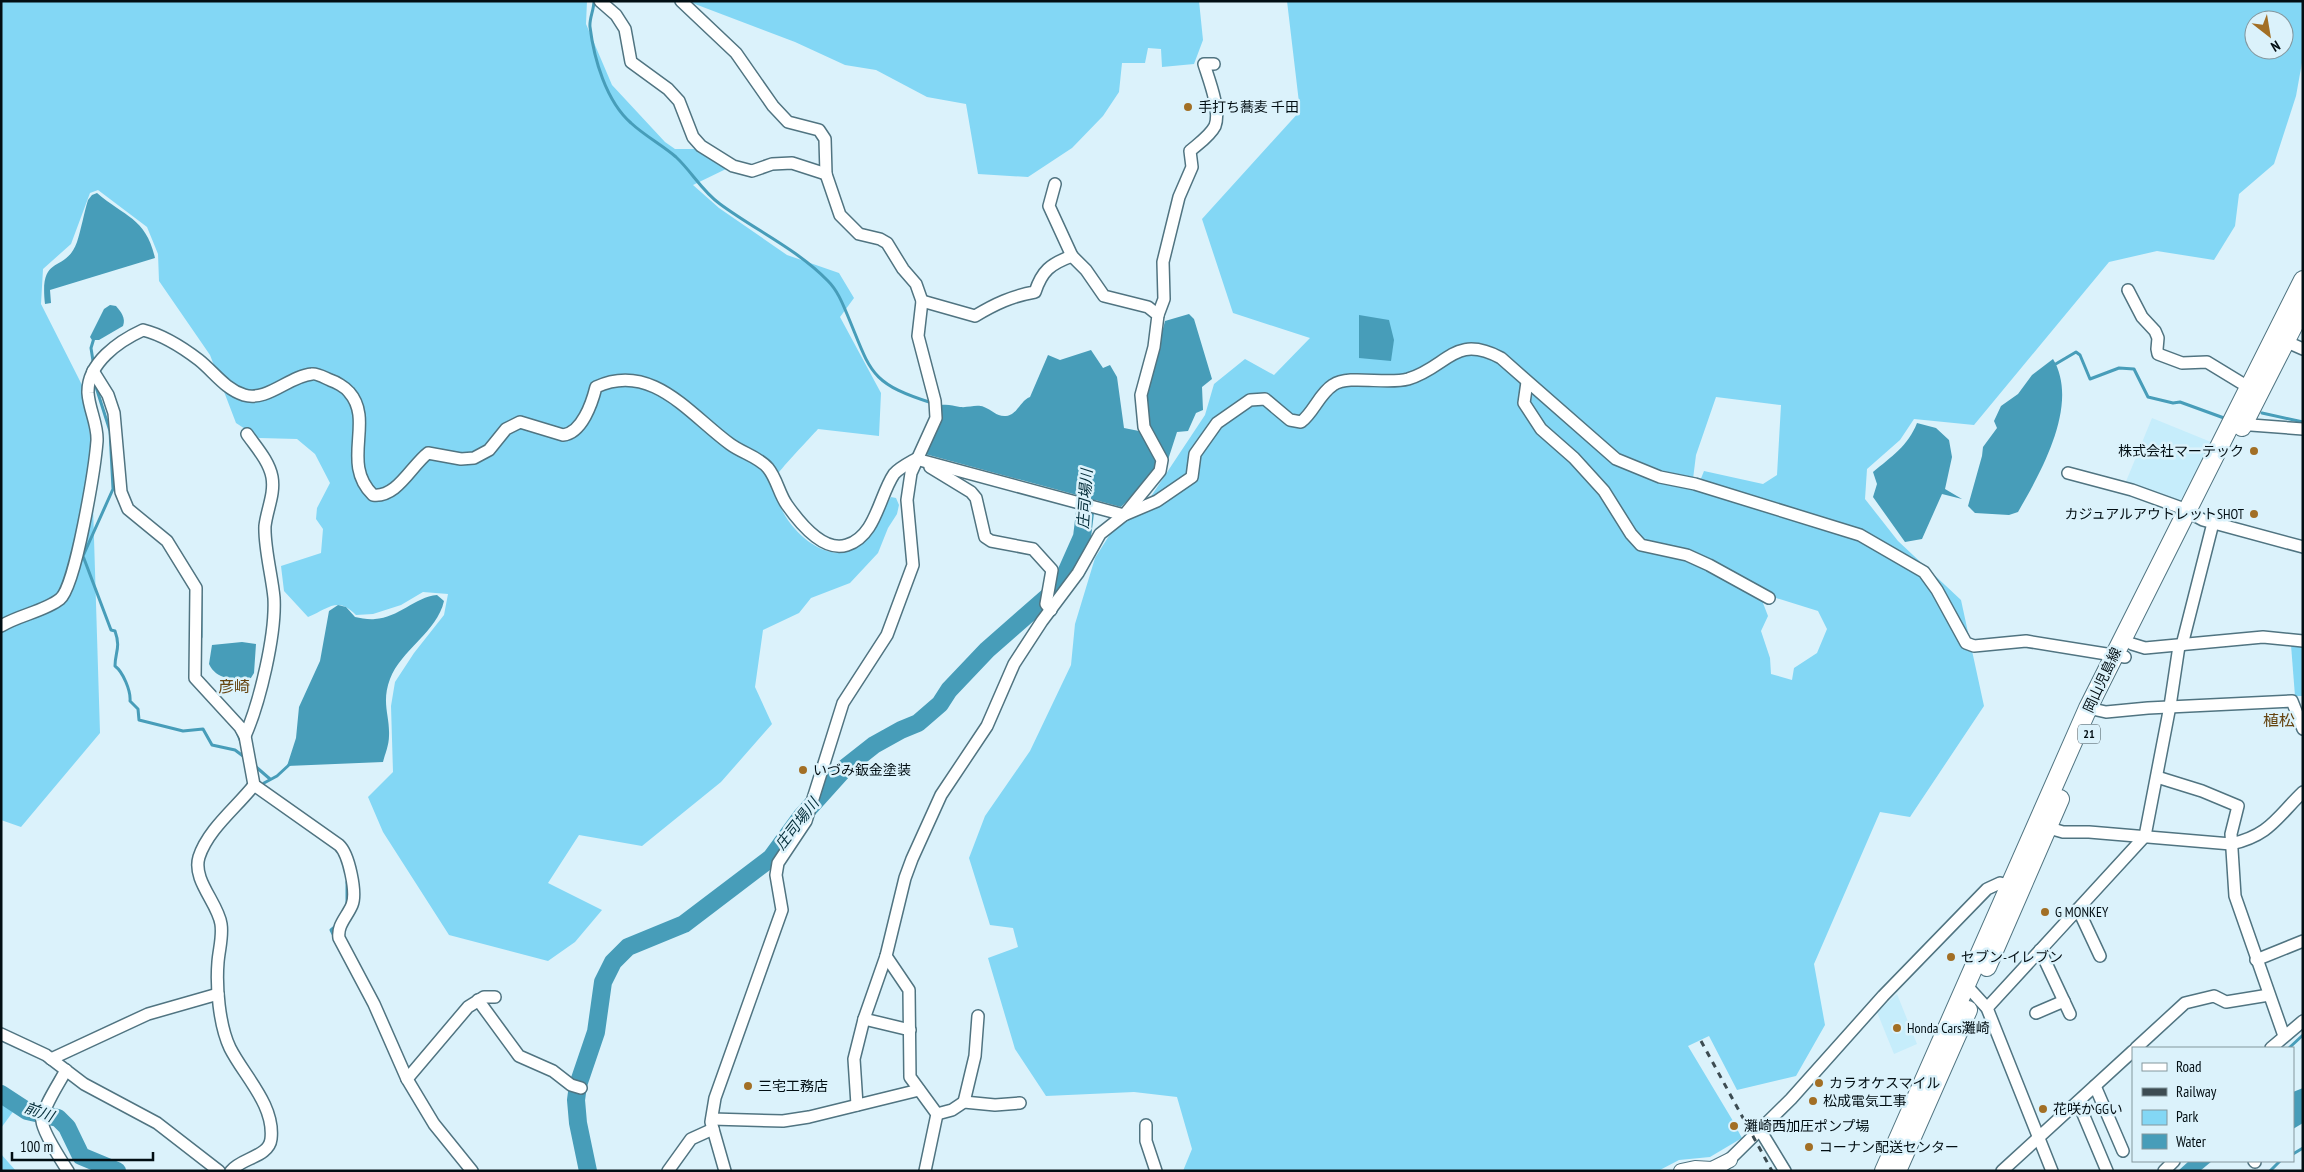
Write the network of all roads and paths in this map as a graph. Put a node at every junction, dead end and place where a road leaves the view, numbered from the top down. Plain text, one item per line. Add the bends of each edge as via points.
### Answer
1 (600, 1) edge
2 (681, 1) edge
3 (1214, 64) dead end
4 (826, 174) junction
5 (1055, 184) dead end
6 (1072, 256) junction
7 (2303, 280) edge
8 (2128, 290) dead end
9 (922, 301) junction
10 (2303, 308) edge
11 (1158, 315) junction
12 (2280, 339) junction
13 (2303, 348) edge
14 (93, 371) junction
15 (1527, 382) junction
16 (2254, 390) junction
17 (2239, 419) junction
18 (2303, 430) edge
19 (247, 434) dead end
20 (916, 459) junction
21 (2068, 473) dead end
22 (2191, 514) junction
23 (1124, 515) junction
24 (2214, 523) junction
25 (2303, 547) edge
26 (1769, 598) dead end
27 (1051, 610) junction
28 (1, 626) edge
29 (2303, 641) edge
30 (2181, 645) junction
31 (2123, 652) junction
32 (2170, 706) junction
33 (2093, 710) junction
34 (2303, 728) edge
35 (245, 736) junction
36 (2156, 777) junction
37 (254, 785) junction
38 (2303, 792) edge
39 (2042, 825) junction
40 (2145, 836) junction
41 (2231, 844) junction
42 (2015, 887) junction
43 (2078, 909) junction
44 (2303, 942) edge
45 (2040, 950) junction
46 (886, 956) junction
47 (2100, 956) dead end
48 (2256, 960) junction
49 (1971, 989) junction
50 (218, 994) junction
51 (2269, 995) junction
52 (495, 996) dead end
53 (478, 1000) junction
54 (2064, 1001) junction
55 (1987, 1008) junction
56 (2036, 1013) dead end
57 (2070, 1014) dead end
58 (978, 1016) dead end
59 (864, 1019) junction
60 (2303, 1021) edge
61 (910, 1030) junction
62 (1, 1034) edge
63 (2284, 1036) junction
64 (2137, 1047) edge
65 (2272, 1047) edge
66 (2132, 1053) edge
67 (51, 1059) junction
68 (66, 1070) junction
69 (406, 1080) junction
70 (2095, 1086) junction
71 (581, 1088) dead end
72 (919, 1090) junction
73 (964, 1102) junction
74 (2078, 1102) junction
75 (1020, 1103) dead end
76 (857, 1105) junction
77 (936, 1114) junction
78 (712, 1124) junction
79 (1146, 1125) dead end
80 (1760, 1130) junction
81 (2038, 1139) junction
82 (2123, 1151) dead end
83 (1898, 1159) edge
84 (1730, 1160) junction
85 (2173, 1162) edge
86 (68, 1171) edge
87 (219, 1171) edge
88 (231, 1171) edge
89 (472, 1171) edge
90 (668, 1171) edge
91 (725, 1171) edge
92 (925, 1171) edge
93 (1156, 1171) edge
94 (1681, 1171) edge
95 (1717, 1171) edge
96 (1785, 1171) edge
97 (1884, 1171) edge
98 (2002, 1171) edge
99 (2052, 1171) edge
100 (2107, 1171) edge
101 (2164, 1171) edge

1 - 4 street via 616,15 624,29 631,62 679,101 693,137 701,146 744,170 781,162
2 - 4 street via 736,53 788,122 823,134 827,152
3 - 11 street via 1204,64 1215,98 1215,125 1190,151 1192,167 1180,197 1163,262 1164,299
4 - 9 street via 836,206 846,222 859,234 880,238 887,243 902,269 913,279
5 - 6 street via 1049,206
6 - 9 street via 1041,274 1036,292 998,302 975,316
6 - 11 street via 1104,296 1148,307
7 - 12 main road, 岡山児島線 / 21
8 - 16 street via 2142,317 2155,331 2158,354 2182,363 2207,362
9 - 20 street via 918,336 935,404 934,427
10 - 12 main road, 岡山児島線 / 21
11 - 23 street via 1154,347 1141,394 1144,427 1162,460 1160,471
12 - 13 street
12 - 16 main road, 岡山児島線 / 21
14 - 20 street via 101,359 143,330 160,334 199,360 224,384 245,395 271,391 312,374 334,381 349,392 358,407 361,480 373,495 382,496 396,488 428,453 474,458 489,450 506,429 520,422 569,434 580,426 596,387 610,381 626,380 655,387 673,396 737,450 758,459 769,468 787,505 816,538 830,545 846,546 858,538 870,525 895,473
14 - 28 street via 88,392 97,439 80,544 69,583 61,598
14 - 35 street via 108,395 114,413 121,492 128,509 167,541 196,588 195,678 232,716
15 - 23 street via 1501,358 1472,347 1461,348 1426,372 1407,379 1387,382 1347,380 1333,384 1301,422 1290,420 1265,399 1250,400 1217,423 1195,454 1192,477 1156,501
15 - 26 street via 1524,403 1541,428 1604,491 1641,545 1686,555
15 - 31 street via 1616,459 1660,477 1695,484 1860,535 1924,572 1966,643 1974,646 2026,641
16 - 17 main road, 岡山児島線 / 21
17 - 18 street via 2251,425
17 - 22 main road, 岡山児島線 / 21
19 - 35 street via 269,467 272,478 272,496 265,525 274,620 264,677
20 - 23 street
20 - 27 street via 971,492 979,506 985,537 991,542 1032,549 1052,570 1046,604
20 - 78 street via 907,500 913,565 887,635 843,703 806,821 778,863 776,875 782,910 715,1098
21 - 22 street via 2132,490
22 - 24 street
22 - 31 main road, 岡山児島線 / 21
23 - 27 street via 1100,534 1078,573
24 - 25 street
24 - 30 street
27 - 46 street via 1014,664 987,726 941,795 905,878
29 - 30 street via 2263,637
30 - 31 street
30 - 32 street
31 - 33 main road, 岡山児島線 / 21
32 - 33 street
32 - 34 street via 2292,701
32 - 36 street
33 - 39 main road, 岡山児島線 / 21
35 - 37 street
36 - 40 street
36 - 41 street via 2238,806
37 - 50 street via 210,835 198,862 199,873 221,921
37 - 69 street via 339,845 348,856 353,903 340,926 338,938 374,1004
38 - 41 street via 2270,827 2251,839
39 - 40 street via 2063,832
39 - 42 main road, 岡山児島線 / 21
40 - 41 street
40 - 43 street
41 - 48 street via 2235,896
42 - 49 main road, 岡山児島線 / 21
42 - 80 street via 1997,884 1987,889
43 - 45 street
43 - 47 street
44 - 48 street
45 - 54 street
45 - 55 street
46 - 59 street
46 - 61 street via 909,990
48 - 51 street
49 - 55 street
49 - 83 main road, 岡山児島線 / 21
50 - 67 street via 148,1014
50 - 88 street via 230,1047 267,1109 271,1127 271,1140 266,1150 246,1159
51 - 63 street
51 - 64 street via 2226,1002 2214,996 2185,1003
52 - 53 street
53 - 69 street via 468,1007
53 - 71 street via 519,1056
54 - 56 street
54 - 57 street
55 - 81 street
58 - 73 street via 975,1056
59 - 61 street
59 - 76 street via 854,1059
60 - 63 street
61 - 72 street via 910,1077
62 - 67 street
63 - 65 street
66 - 70 street
67 - 68 street
68 - 86 street via 42,1122
68 - 87 street via 84,1084 157,1123
69 - 89 street via 434,1124
70 - 74 street
70 - 82 street
72 - 76 street
72 - 77 street
73 - 75 street via 995,1106
73 - 77 street via 952,1110
74 - 81 street
74 - 100 street
76 - 78 street via 783,1121
77 - 92 street
78 - 90 street via 691,1139
78 - 91 street
79 - 93 street via 1146,1141
80 - 84 street
80 - 96 street
81 - 98 street
81 - 99 street
83 - 97 main road, 岡山児島線 / 21
84 - 94 street via 1712,1169
84 - 95 street
85 - 101 street

